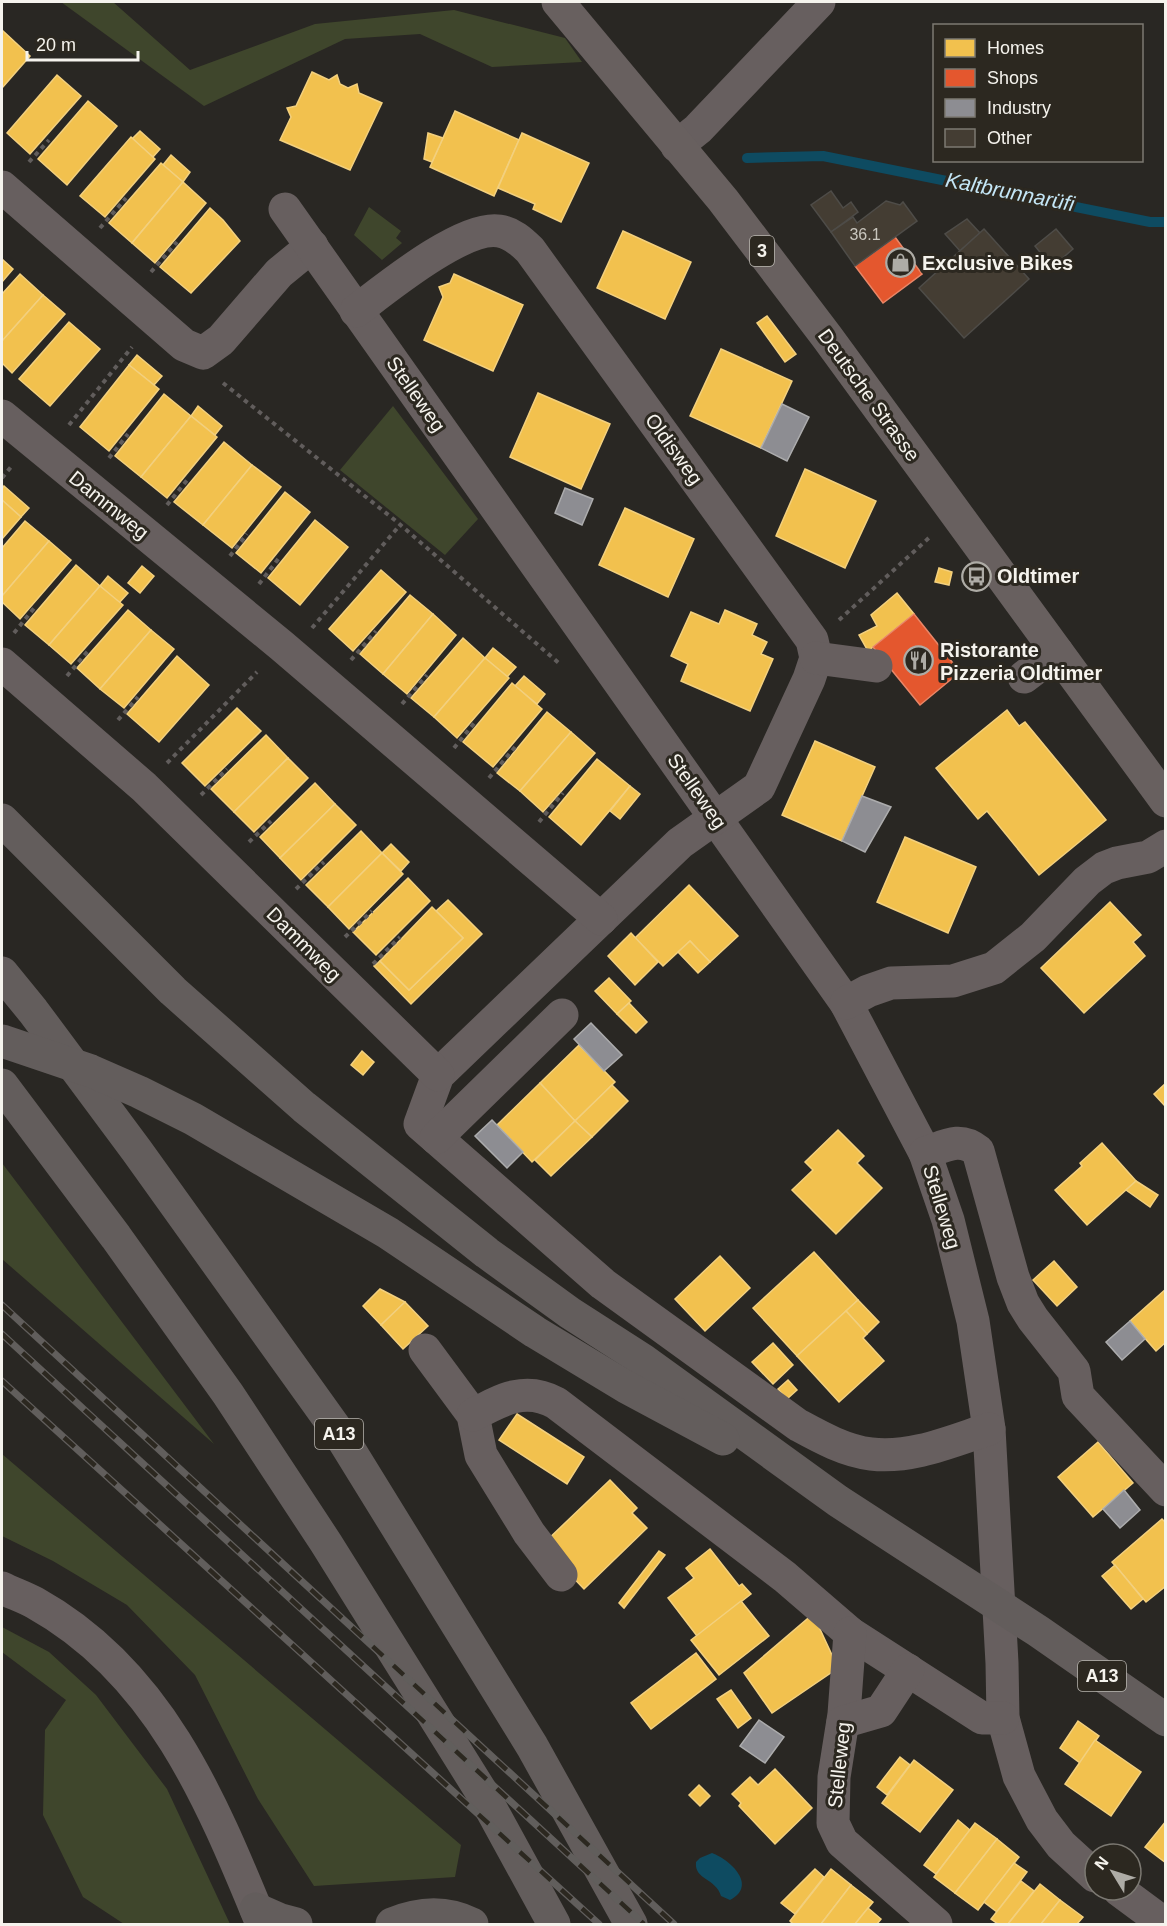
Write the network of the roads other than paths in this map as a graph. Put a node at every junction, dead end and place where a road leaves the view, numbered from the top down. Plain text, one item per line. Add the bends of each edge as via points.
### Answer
1 (558, 2) edge
2 (819, 2) edge
3 (677, 146) junction
4 (2, 187) edge
5 (285, 209) dead end
6 (312, 246) junction
7 (356, 310) junction
8 (2, 416) edge
9 (814, 649) junction
10 (5, 651) edge
11 (1057, 652) junction
12 (876, 666) dead end
13 (1024, 676) dead end
14 (1166, 801) edge
15 (716, 818) junction
16 (2, 820) edge
17 (1166, 846) edge
18 (601, 919) junction
19 (2, 973) edge
20 (846, 1003) junction
21 (561, 1015) dead end
22 (2, 1041) edge
23 (438, 1075) junction
24 (2, 1084) edge
25 (436, 1138) junction
26 (925, 1153) junction
27 (425, 1350) dead end
28 (472, 1415) junction
29 (989, 1429) junction
30 (1166, 1490) edge
31 (838, 1501) junction
32 (561, 1575) dead end
33 (2, 1588) edge
34 (850, 1632) junction
35 (908, 1670) junction
36 (1003, 1718) junction
37 (1166, 1720) edge
38 (843, 1722) junction
39 (1083, 1865) edge
40 (1135, 1902) edge
41 (259, 1917) edge
42 (296, 1924) edge
43 (392, 1924) edge
44 (472, 1924) edge
45 (554, 1924) edge
46 (631, 1924) edge
47 (936, 1924) edge
48 (1165, 1924) edge

1 - 3 main road, Deutsche Strasse / 3
2 - 3 street via 698,129
3 - 11 main road, Deutsche Strasse / 3 via 827,337
4 - 6 street via 184,345 203,353 221,340 279,273
5 - 6 street, Stelleweg
6 - 7 street, Stelleweg
7 - 9 street, Oldisweg via 464,237 499,230 517,237
7 - 15 street, Stelleweg
8 - 18 street, Dammweg via 286,650
9 - 12 street
9 - 15 street via 809,679 759,787
10 - 23 street, Dammweg
11 - 13 street
11 - 14 main road, Deutsche Strasse / 3
15 - 18 street via 680,843
15 - 20 street, Stelleweg
16 - 31 highway, A13 via 173,991 304,1107 496,1259
17 - 20 street via 1148,857 1104,868 1033,937 994,968 953,981 891,983
18 - 23 street
19 - 46 highway, A13 via 137,1151 339,1433 532,1746
20 - 26 street, Stelleweg
21 - 25 street
22 - 31 highway, A13 via 139,1092 259,1156 388,1233 535,1332 626,1387
23 - 25 street via 420,1124
24 - 45 highway via 221,1384 313,1523 484,1796
25 - 29 street via 603,1284 806,1430 869,1454 891,1455 941,1445
26 - 29 street, Stelleweg via 948,1220 974,1321
26 - 30 street via 961,1142 978,1151 1012,1277 1023,1303 1074,1371 1078,1396
27 - 28 street
28 - 32 street via 481,1455 529,1533
28 - 34 street via 500,1401 529,1394 556,1403 785,1577
29 - 36 street, Stelleweg
31 - 37 highway, A13
33 - 41 street via 73,1628 132,1683 189,1762 226,1835
34 - 35 street
34 - 38 street, Stelleweg
35 - 36 street via 982,1718
35 - 38 street via 881,1711
36 - 39 street, Stelleweg via 1019,1776 1042,1820
38 - 47 street, Stelleweg via 834,1777 833,1823 842,1842
40 - 48 street
41 - 42 highway
43 - 44 highway via 421,1915 443,1915

